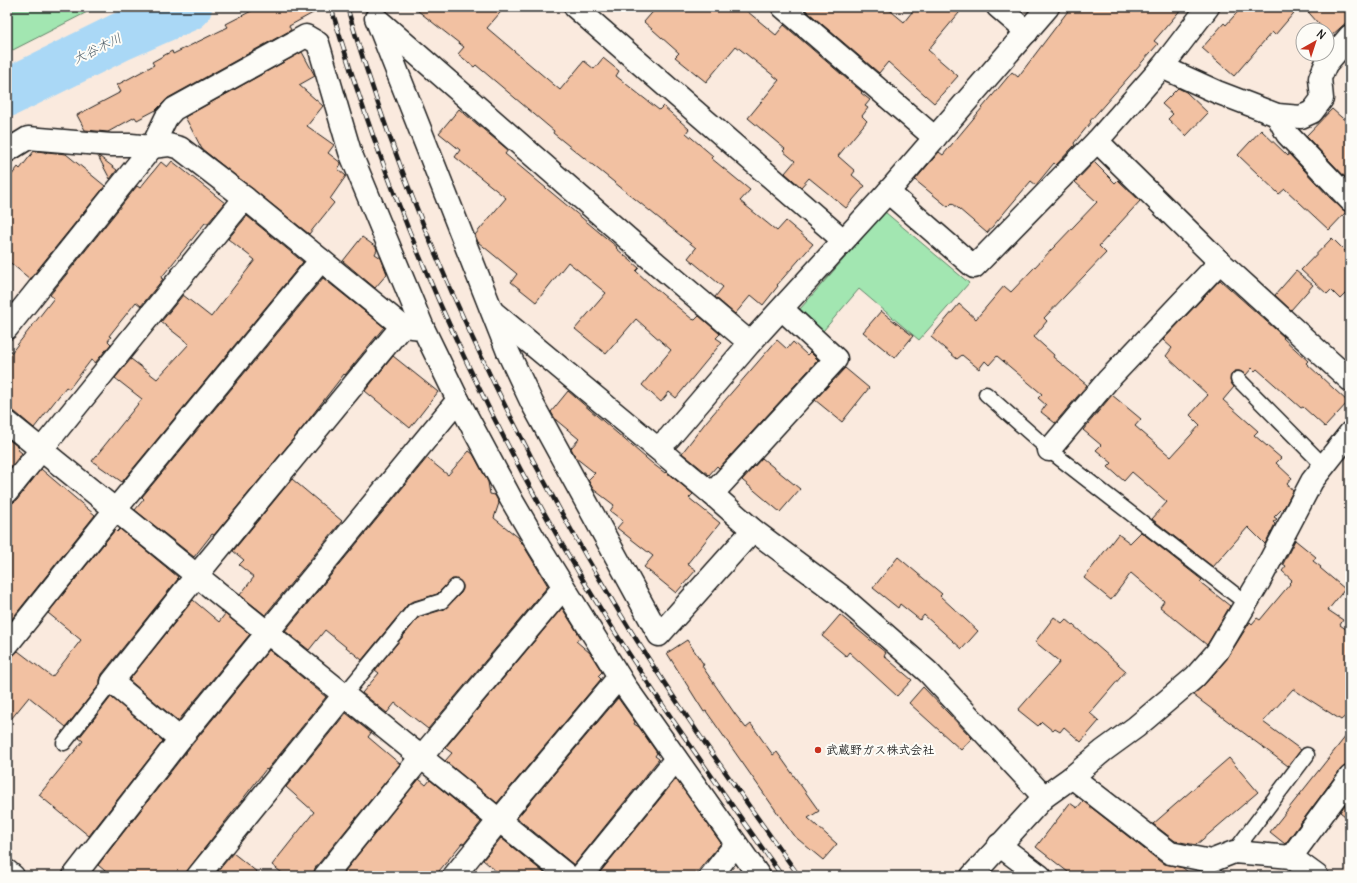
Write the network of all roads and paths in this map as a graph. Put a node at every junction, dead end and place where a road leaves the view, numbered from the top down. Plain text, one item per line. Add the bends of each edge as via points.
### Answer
1 (575, 7) edge
2 (783, 7) edge
3 (998, 7) edge
4 (1048, 7) edge
5 (1208, 7) edge
6 (374, 12) edge
7 (1027, 32) junction
8 (1350, 36) edge
9 (1162, 66) junction
10 (1277, 115) junction
11 (935, 138) junction
12 (1097, 141) junction
13 (152, 146) junction
14 (7, 151) edge
15 (888, 192) junction
16 (245, 198) junction
17 (1350, 200) edge
18 (843, 240) junction
19 (321, 260) junction
20 (1220, 262) junction
21 (491, 310) junction
22 (782, 310) junction
23 (402, 326) junction
24 (7, 328) edge
25 (423, 328) junction
26 (750, 343) junction
27 (1238, 379) dead end
28 (1350, 380) edge
29 (986, 394) dead end
30 (458, 400) junction
31 (7, 422) edge
32 (1350, 433) edge
33 (657, 448) junction
34 (42, 450) junction
35 (1049, 450) junction
36 (1324, 466) junction
37 (7, 492) edge
38 (712, 494) junction
39 (115, 510) junction
40 (753, 530) junction
41 (197, 575) junction
42 (455, 587) dead end
43 (563, 588) junction
44 (1246, 603) junction
45 (268, 634) junction
46 (7, 644) edge
47 (619, 677) junction
48 (112, 682) junction
49 (344, 695) junction
50 (180, 739) junction
51 (64, 743) dead end
52 (1307, 755) dead end
53 (422, 756) junction
54 (676, 759) junction
55 (1072, 777) junction
56 (1350, 777) edge
57 (1044, 797) junction
58 (500, 819) junction
59 (736, 844) junction
60 (999, 845) junction
61 (1234, 852) junction
62 (1291, 857) junction
63 (1210, 869) edge
64 (7, 871) edge
65 (13, 876) edge
66 (74, 876) edge
67 (198, 876) edge
68 (325, 876) edge
69 (454, 876) edge
70 (568, 876) edge
71 (581, 876) edge
72 (711, 876) edge
73 (758, 876) edge
74 (972, 876) edge
75 (1040, 876) edge
76 (1317, 876) edge

1 - 18 street
2 - 11 street
3 - 7 street
4 - 7 street
5 - 9 street
6 - 21 street
6 - 26 street via 644,253
7 - 11 street
8 - 10 street via 1326,64 1320,78 1322,98 1312,112 1301,117
9 - 10 street via 1217,92
9 - 12 street
10 - 17 street via 1287,134
11 - 15 street
12 - 15 street via 974,267
12 - 20 street
13 - 14 street via 28,138
13 - 16 street via 169,145 180,148
13 - 24 street
13 - 25 street via 174,109 306,36 318,43 350,152
15 - 18 street
16 - 19 street
16 - 34 street
18 - 22 street
19 - 23 street
19 - 39 street
20 - 28 street
20 - 35 street via 1108,380
21 - 33 street
21 - 40 street via 532,402 658,636
22 - 26 street
22 - 38 street via 836,359
23 - 25 street
23 - 41 street
25 - 30 street
26 - 33 street via 669,438
27 - 36 lane
29 - 35 lane
30 - 43 street via 511,499
30 - 45 street
31 - 34 street
32 - 36 street
33 - 38 street
34 - 37 street
34 - 39 street
35 - 44 lane
36 - 44 street via 1312,481
38 - 40 street
39 - 41 street
39 - 46 street
40 - 57 street via 840,595 928,672
41 - 45 street
41 - 48 street
42 - 49 lane via 442,601 414,610
43 - 47 street
43 - 53 street
44 - 55 street via 1216,652 1194,677
45 - 49 street
45 - 50 street
47 - 54 street
47 - 58 street
48 - 50 street
48 - 51 lane
49 - 53 street
49 - 67 street
50 - 66 street
52 - 61 lane
53 - 58 street
53 - 68 street
54 - 59 street
54 - 71 street
55 - 57 street
55 - 63 street via 1170,853
56 - 62 street
57 - 60 street
58 - 69 street
58 - 70 street
59 - 72 street
59 - 73 street
60 - 74 street
60 - 75 street
61 - 62 street
61 - 63 street
62 - 76 street
64 - 65 street

